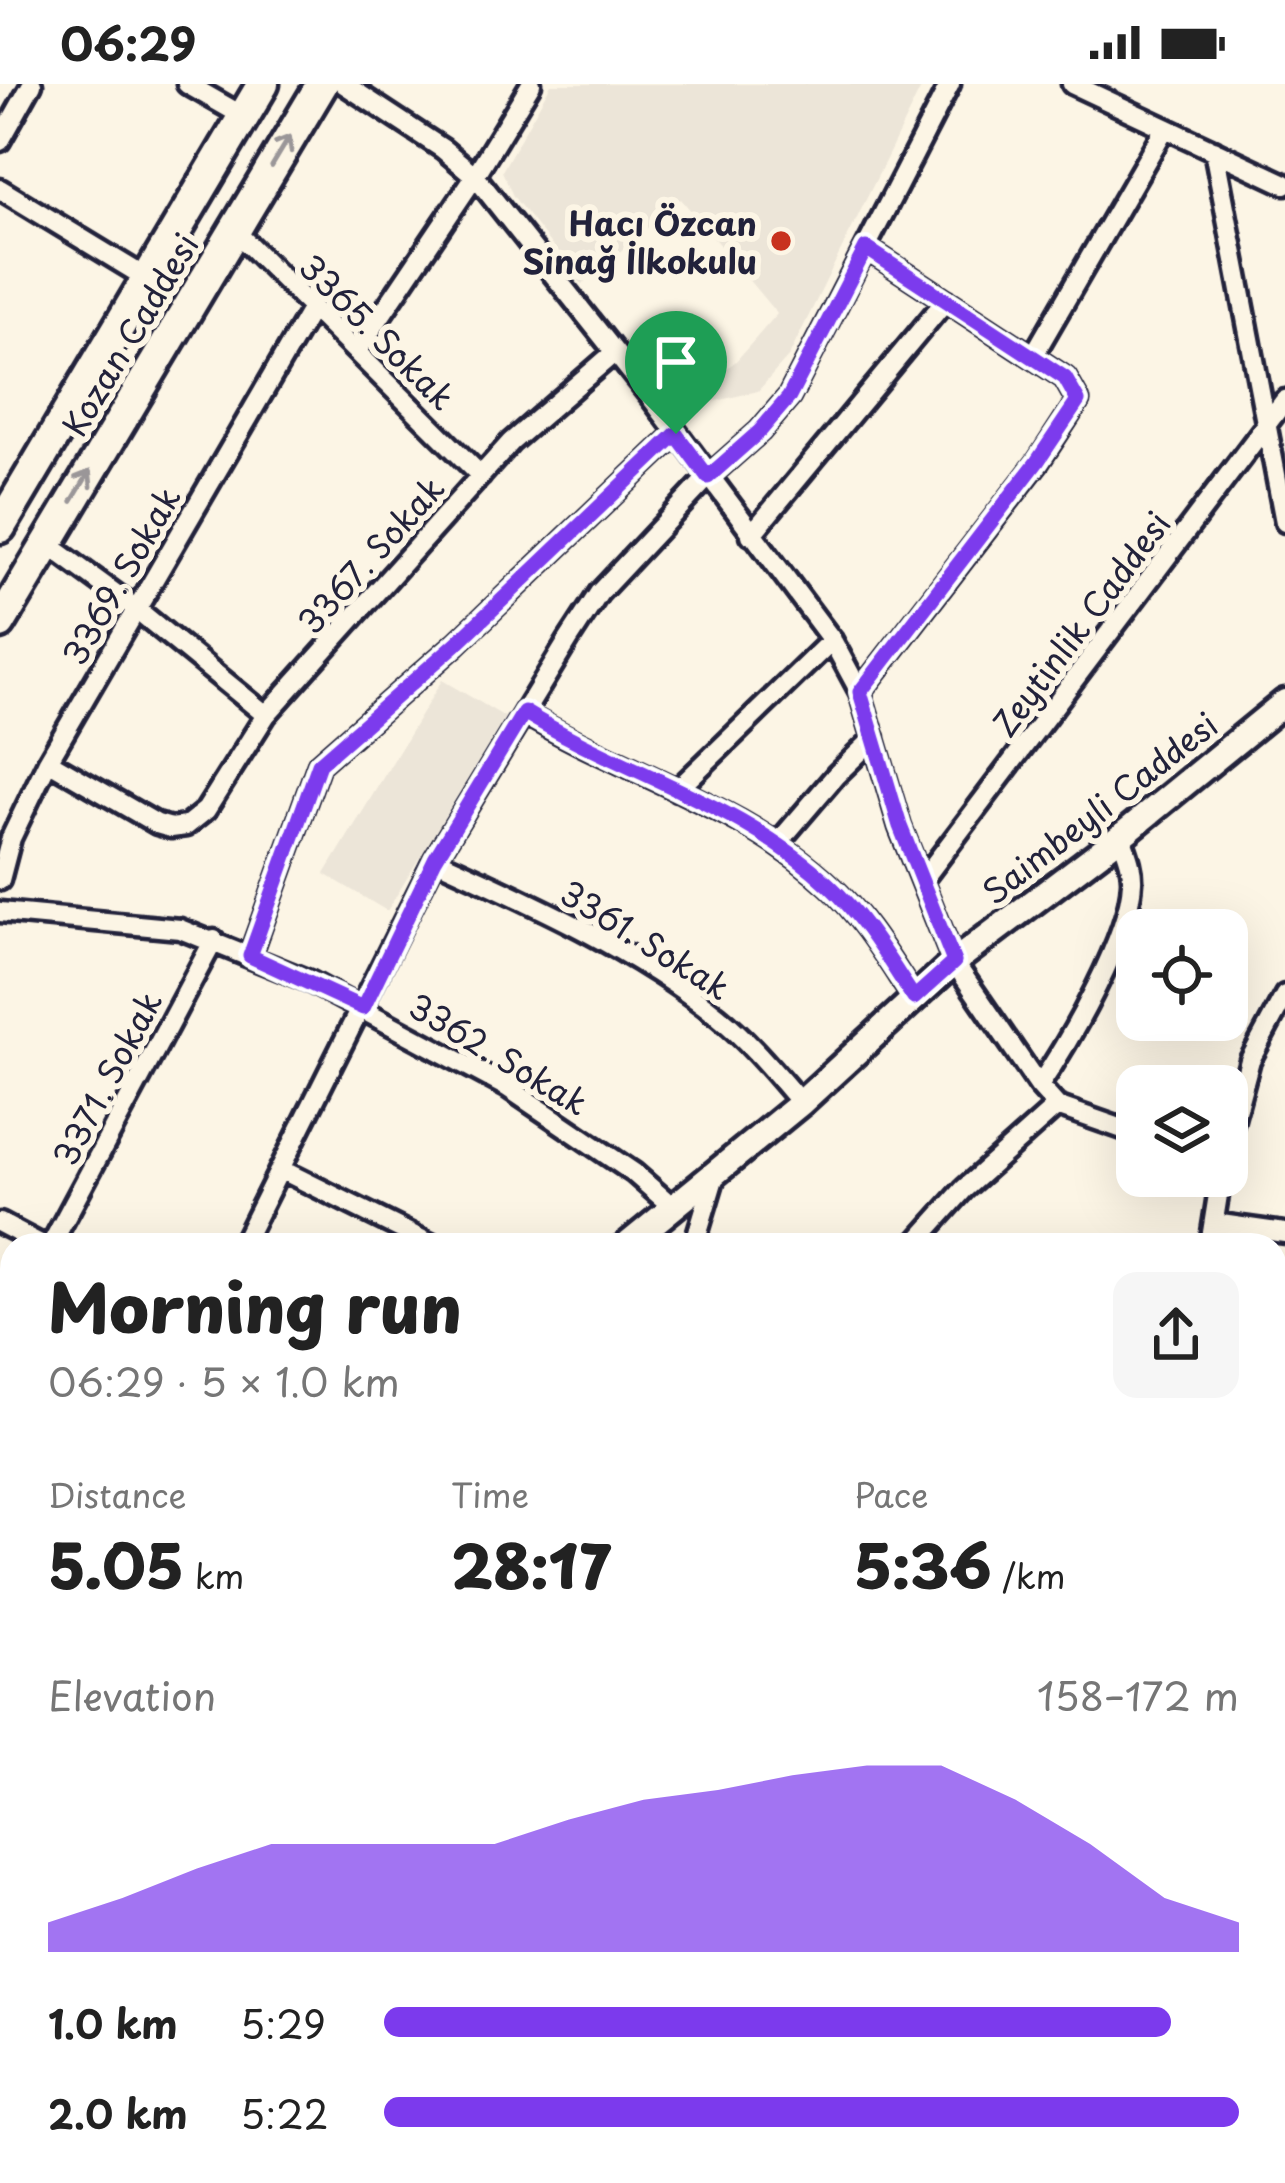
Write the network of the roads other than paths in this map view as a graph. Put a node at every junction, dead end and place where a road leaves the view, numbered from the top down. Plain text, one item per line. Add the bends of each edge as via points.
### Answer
1 (32, 84) edge
2 (187, 84) edge
3 (262, 84) edge
4 (322, 84) edge
5 (344, 84) edge
6 (531, 84) edge
7 (950, 84) edge
8 (1072, 84) edge
9 (243, 116) junction
10 (1165, 128) junction
11 (0, 141) edge
12 (1214, 150) junction
13 (475, 176) junction
14 (1285, 184) edge
15 (0, 189) edge
16 (233, 229) junction
17 (866, 248) junction
18 (148, 279) junction
19 (946, 300) junction
20 (312, 308) junction
21 (357, 351) junction
22 (614, 352) junction
23 (1034, 356) junction
24 (1285, 400) edge
25 (1268, 424) junction
26 (676, 434) junction
27 (481, 476) junction
28 (708, 477) junction
29 (1285, 522) edge
30 (0, 527) edge
31 (751, 535) junction
32 (46, 543) junction
33 (135, 608) junction
34 (0, 622) edge
35 (832, 640) junction
36 (860, 692) junction
37 (1285, 702) edge
38 (524, 712) junction
39 (266, 715) junction
40 (874, 738) junction
41 (48, 761) junction
42 (677, 790) junction
43 (1121, 836) junction
44 (777, 844) junction
45 (435, 859) junction
46 (0, 880) edge
47 (922, 881) junction
48 (0, 913) edge
49 (214, 940) junction
50 (250, 956) junction
51 (954, 962) junction
52 (1285, 995) edge
53 (914, 998) junction
54 (363, 1008) junction
55 (1248, 1067) edge
56 (1039, 1086) junction
57 (801, 1103) junction
58 (1058, 1106) junction
59 (1116, 1127) edge
60 (282, 1170) junction
61 (716, 1172) junction
62 (1218, 1197) edge
63 (674, 1208) junction
64 (1214, 1223) junction
65 (53, 1233) edge
66 (248, 1233) edge
67 (409, 1233) edge
68 (642, 1233) edge
69 (698, 1233) edge
70 (925, 1233) edge
71 (1212, 1233) edge
72 (1285, 1233) edge

1 - 11 street
2 - 9 street
3 - 9 highway, Kozan Caddesi
16 -> 4 highway, Kozan Caddesi
5 - 13 street
6 - 13 street
7 - 17 street
8 - 10 street
9 - 18 highway, Kozan Caddesi
10 - 12 street
10 - 23 street
12 - 14 street
12 - 25 street
13 - 21 street
13 - 22 street
15 - 18 street
16 - 20 street, 3365. Sokak
32 -> 16 highway, Kozan Caddesi
17 - 19 street
17 - 28 street via 789,397
18 - 30 highway, Kozan Caddesi
19 - 23 street
19 - 31 street
20 - 21 street, 3365. Sokak
20 - 33 street, 3369. Sokak
21 - 27 street, 3365. Sokak
22 - 26 street
22 - 27 street, 3367. Sokak
23 - 36 street via 1072,387 1074,411
24 - 25 street, Zeytinlik Caddesi
25 - 29 street
25 - 47 street, Zeytinlik Caddesi
26 - 28 street
26 - 50 street via 319,764
27 - 39 street, 3367. Sokak
28 - 31 street
28 - 38 street via 599,592
31 - 35 street
32 - 33 street
32 - 34 highway, Kozan Caddesi
33 - 39 street
33 - 41 street, 3369. Sokak
35 - 36 street
35 - 42 street
36 - 40 street
37 - 43 main road, Saimbeyli Caddesi
38 - 42 street
38 - 45 street
39 - 41 street, 3367. Sokak via 196,820 171,828
40 - 44 street
40 - 47 street
41 - 46 street, 3369. Sokak
42 - 44 street
43 - 51 main road, Saimbeyli Caddesi
43 - 56 street via 1133,876 1130,898 1094,987
44 - 53 street via 862,920
45 - 54 street
45 - 57 street, 3361. Sokak via 540,907 700,1003
47 - 51 street
48 - 49 street, 3362. Sokak via 180,929
49 - 50 street, 3362. Sokak
49 - 65 street, 3371. Sokak
50 - 54 street, 3362. Sokak
51 - 53 main road, Saimbeyli Caddesi
51 - 56 street
52 - 55 street
53 - 57 main road, Saimbeyli Caddesi
54 - 60 street
54 - 63 street, 3362. Sokak via 545,1111
56 - 58 street
57 - 61 main road, Saimbeyli Caddesi
58 - 59 street
58 - 70 street
60 - 66 street
60 - 67 street
61 - 63 main road, Saimbeyli Caddesi
61 - 69 street
62 - 64 street
63 - 68 main road, Saimbeyli Caddesi
64 - 71 street
64 - 72 street

